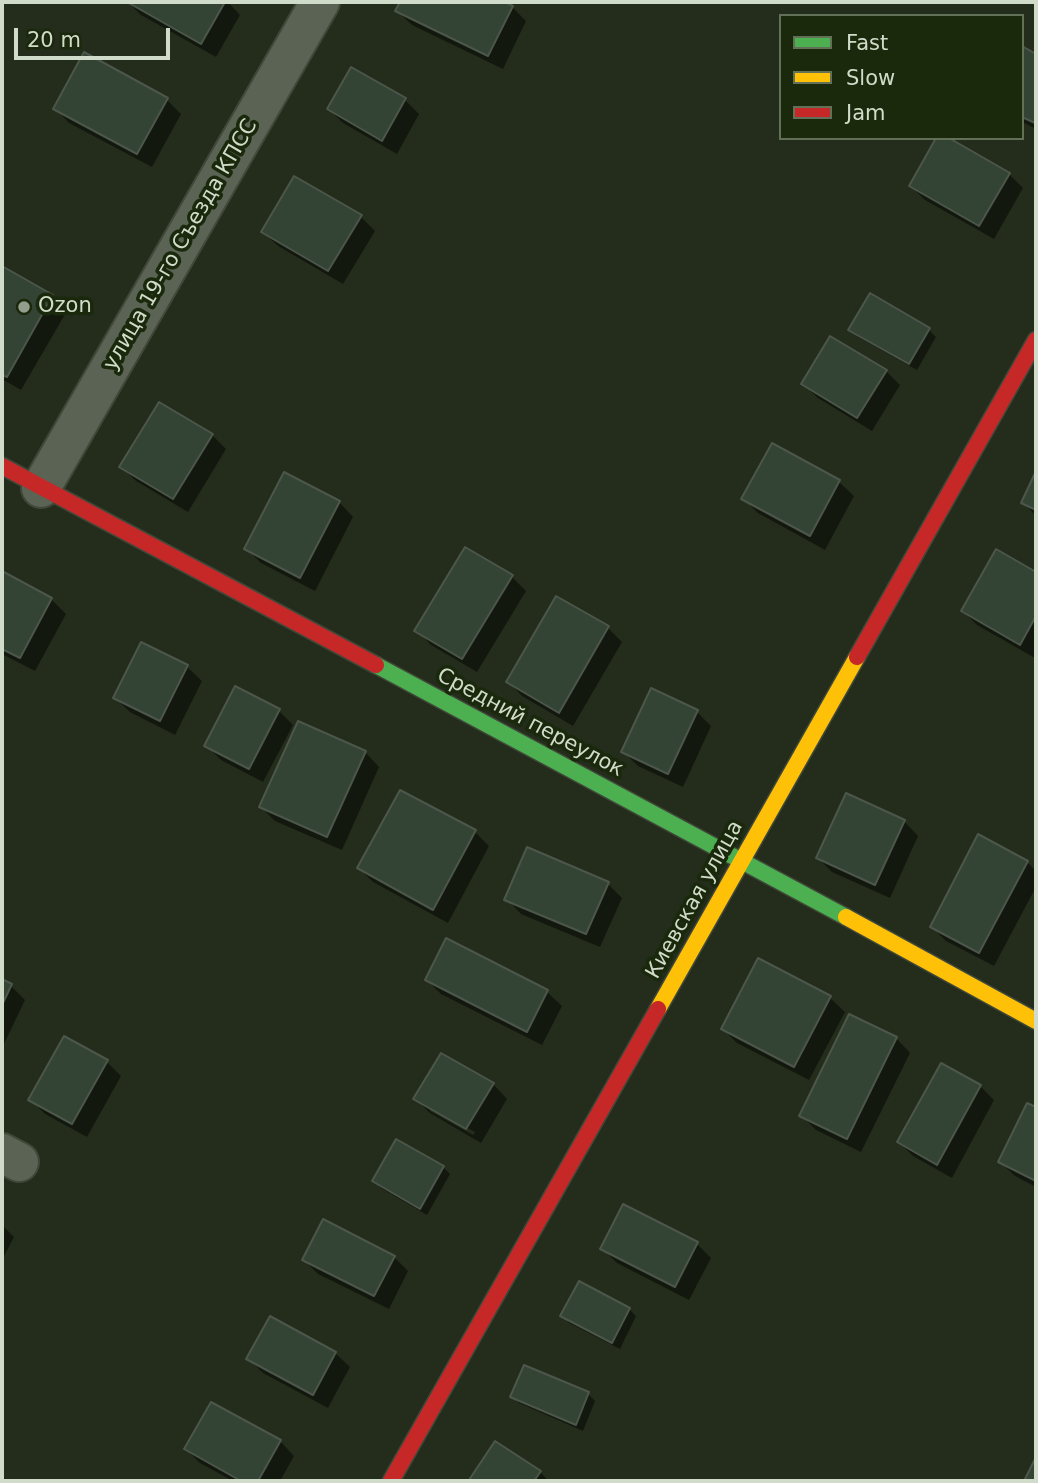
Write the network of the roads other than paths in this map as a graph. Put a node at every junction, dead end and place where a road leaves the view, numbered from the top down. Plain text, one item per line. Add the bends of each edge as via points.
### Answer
1 (320, 2) edge
2 (1036, 340) edge
3 (2, 466) edge
4 (41, 488) junction
5 (742, 860) junction
6 (1036, 1021) edge
7 (391, 1481) edge

1 - 4 street, улица 19-го Съезда КПСС
2 - 5 street, Киевская улица
3 - 4 street, Средний переулок
4 - 5 street, Средний переулок
5 - 6 street, Средний переулок
5 - 7 street, Киевская улица

